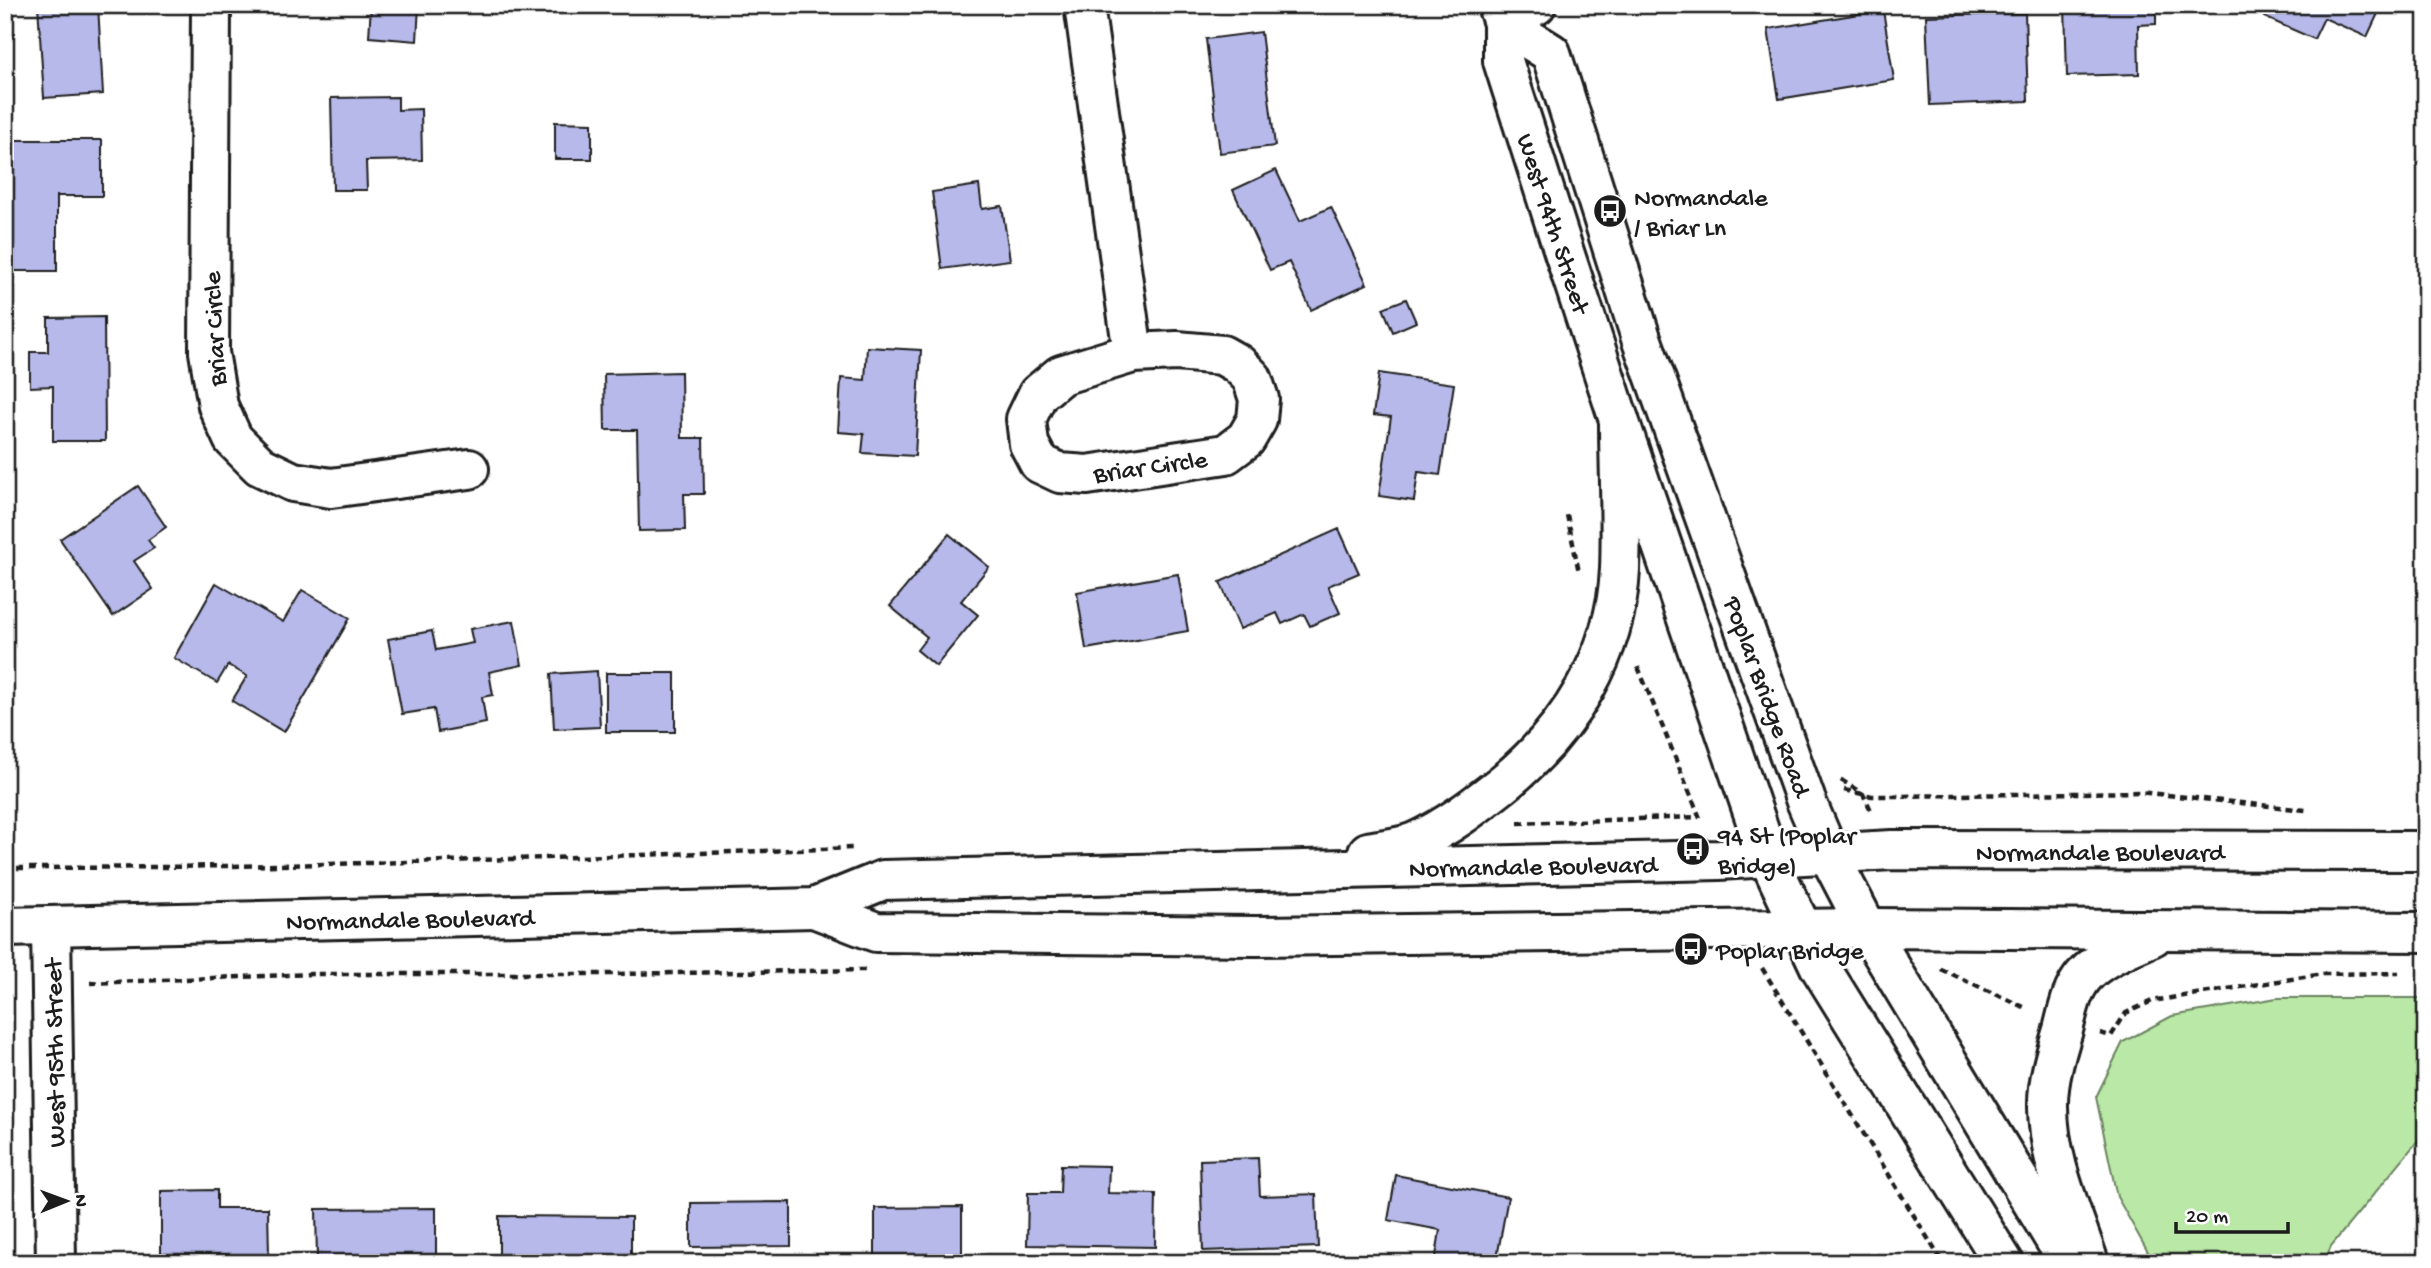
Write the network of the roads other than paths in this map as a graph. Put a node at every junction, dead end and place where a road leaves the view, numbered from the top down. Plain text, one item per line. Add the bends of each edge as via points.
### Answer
1 (211, 5) edge
2 (1084, 5) edge
3 (1536, 5) edge
4 (1500, 14) edge
5 (1133, 353) junction
6 (1665, 406) joint
7 (1619, 420) junction
8 (470, 469) dead end
9 (2426, 851) edge
10 (1829, 855) junction
11 (1769, 859) junction
12 (1288, 870) junction
13 (814, 908) junction
14 (51, 926) junction
15 (5, 927) edge
16 (1867, 928) junction
17 (1802, 930) junction
18 (2163, 932) junction
19 (2426, 932) edge
20 (56, 1263) edge
21 (2004, 1263) edge
22 (2069, 1263) edge
23 (2089, 1263) edge

1 - 8 main road, Briar Circle via 209,352 218,406 233,439 260,466 293,482 331,488
2 - 5 main road
3 - 4 main road
4 - 6 main road, West 94th Street via 1550,53
4 - 7 main road, West 94th Street via 1503,61
5 - 5 main road, Briar Circle via 1222,355 1238,364 1252,378 1259,399 1256,420 1246,439 1226,454 1087,475 1060,473 1039,463 1029,444 1026,419 1038,394 1060,375
6 - 10 main road, Poplar Bridge Road via 1805,802
7 - 11 main road, Poplar Bridge Road
7 - 12 main road via 1620,571 1601,659 1574,707 1542,748 1508,779 1414,842
9 - 10 main road, Normandale Boulevard via 1892,850
10 - 11 main road, Normandale Boulevard
10 - 16 main road, Poplar Bridge Road
11 - 12 main road, Normandale Boulevard
11 - 17 main road, Poplar Bridge Road
12 - 13 main road, Normandale Boulevard via 883,880
13 - 14 main road, Normandale Boulevard
13 - 17 main road, Normandale Boulevard via 876,932 1255,936
14 - 15 main road, Normandale Boulevard
14 - 20 main road, West 95th Street
16 - 17 main road, Normandale Boulevard
16 - 18 main road, Normandale Boulevard
16 - 22 main road, Poplar Bridge Road
17 - 21 main road, Poplar Bridge Road via 1820,967
18 - 19 main road, Normandale Boulevard
18 - 23 main road via 2113,954 2084,977 2072,996 2060,1040 2048,1100 2049,1129

